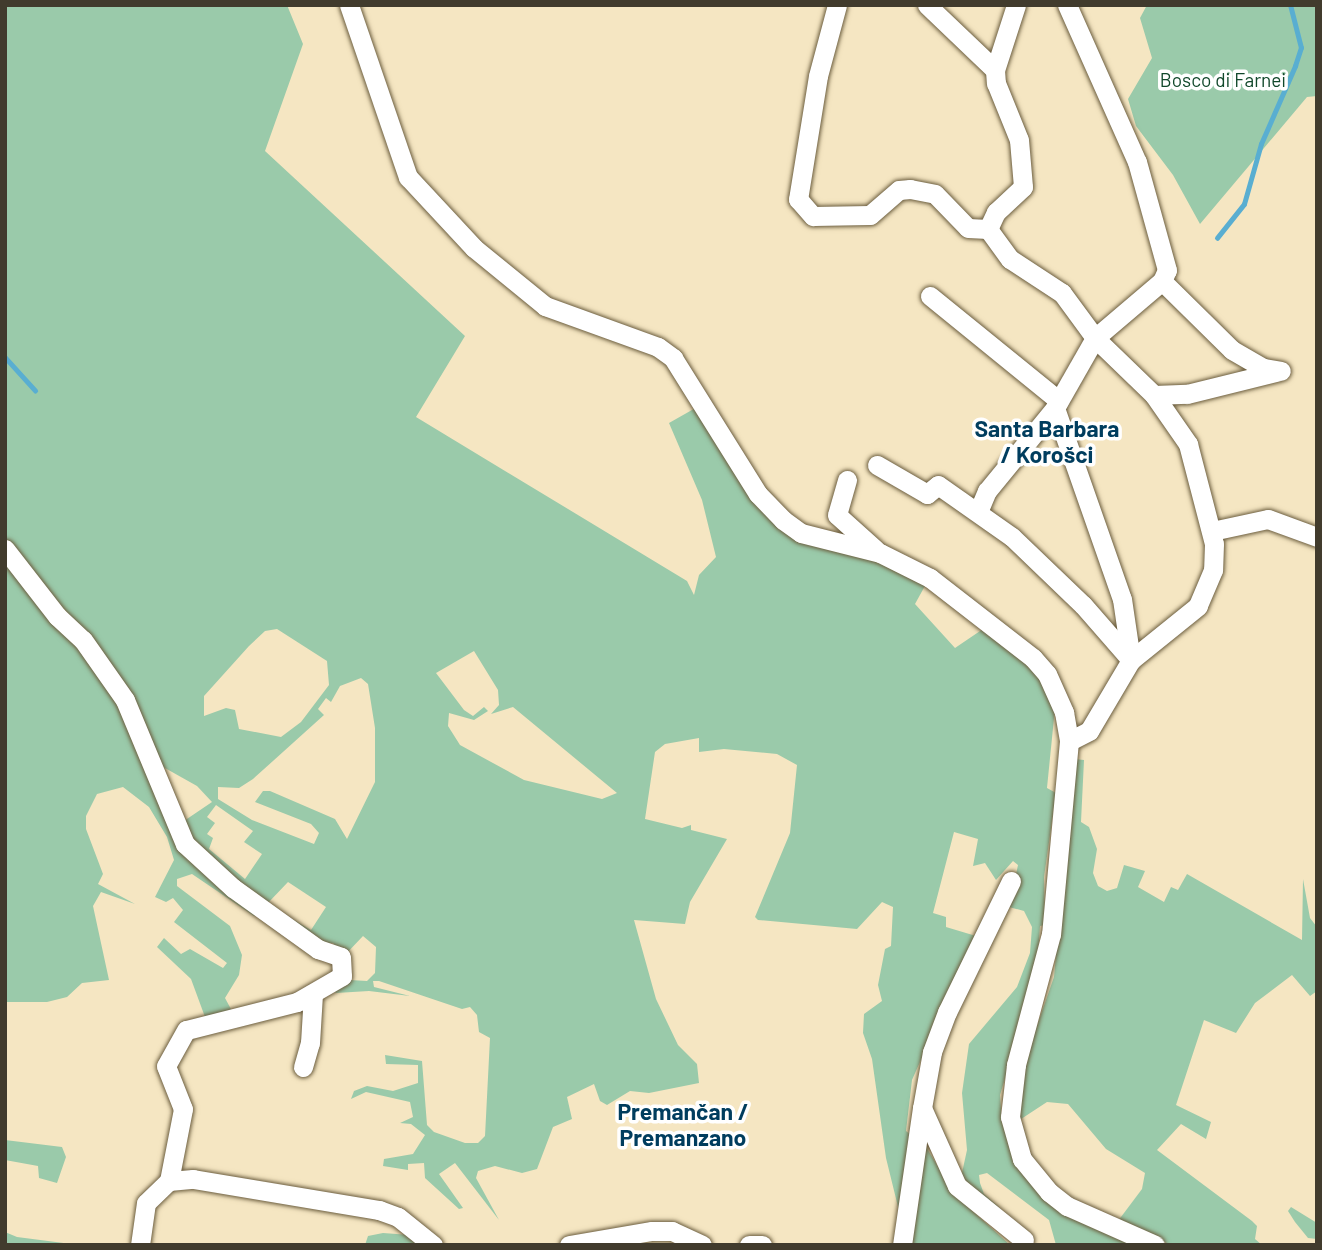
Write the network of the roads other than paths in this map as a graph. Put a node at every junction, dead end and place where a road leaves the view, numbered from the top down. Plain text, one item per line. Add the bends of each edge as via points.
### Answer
1 (349, 5) edge
2 (837, 5) edge
3 (927, 5) edge
4 (1016, 5) edge
5 (1067, 5) edge
6 (995, 70) junction
7 (988, 229) junction
8 (1162, 281) junction
9 (930, 296) dead end
10 (1095, 338) junction
11 (1154, 395) junction
12 (1057, 404) junction
13 (877, 465) dead end
14 (846, 480) dead end
15 (978, 512) junction
16 (1212, 531) junction
17 (1317, 537) edge
18 (5, 549) edge
19 (880, 553) junction
20 (1131, 660) junction
21 (1069, 741) junction
22 (1012, 881) dead end
23 (313, 994) junction
24 (303, 1067) dead end
25 (922, 1108) junction
26 (169, 1181) junction
27 (1024, 1240) dead end
28 (140, 1245) edge
29 (433, 1245) edge
30 (569, 1245) edge
31 (702, 1245) edge
32 (749, 1245) edge
33 (762, 1245) edge
34 (902, 1245) edge
35 (1155, 1245) edge

1 - 19 street via 384,117 418,191 529,295 564,314 659,346 673,358 758,494 801,533
2 - 7 street via 818,76 798,199 814,216 870,215 899,190 924,194 949,206 968,228
3 - 6 street
4 - 6 street
5 - 8 street via 1137,162 1167,259
6 - 7 street via 1019,141 1024,173 1023,187 996,212
7 - 10 street via 1010,259 1062,293
8 - 10 street
8 - 11 street via 1232,350 1263,368 1281,371 1187,394
9 - 12 street
10 - 11 street
10 - 12 street
11 - 16 street via 1188,444
12 - 15 street via 987,491
12 - 20 street via 1122,599
13 - 15 street via 927,494 938,485
14 - 19 street via 837,515
15 - 20 street via 1012,537 1083,605
16 - 17 street via 1268,519
16 - 20 street via 1213,570 1198,606
18 - 23 street via 57,616 83,640 125,700 185,844 233,888 318,949 341,957 342,976
19 - 21 street via 926,569 1033,657 1055,689
20 - 21 street via 1089,731
21 - 35 street via 1051,934 1016,1065 1010,1117 1023,1159 1049,1192 1067,1206
22 - 25 street via 947,1012 929,1064
23 - 24 street via 310,1043
23 - 26 street via 261,1014 186,1030 166,1066 183,1108 184,1126
25 - 27 street via 957,1186
25 - 34 street
26 - 28 street via 146,1203
26 - 29 street via 218,1182 379,1210 398,1217
30 - 31 street via 673,1231
32 - 33 street

